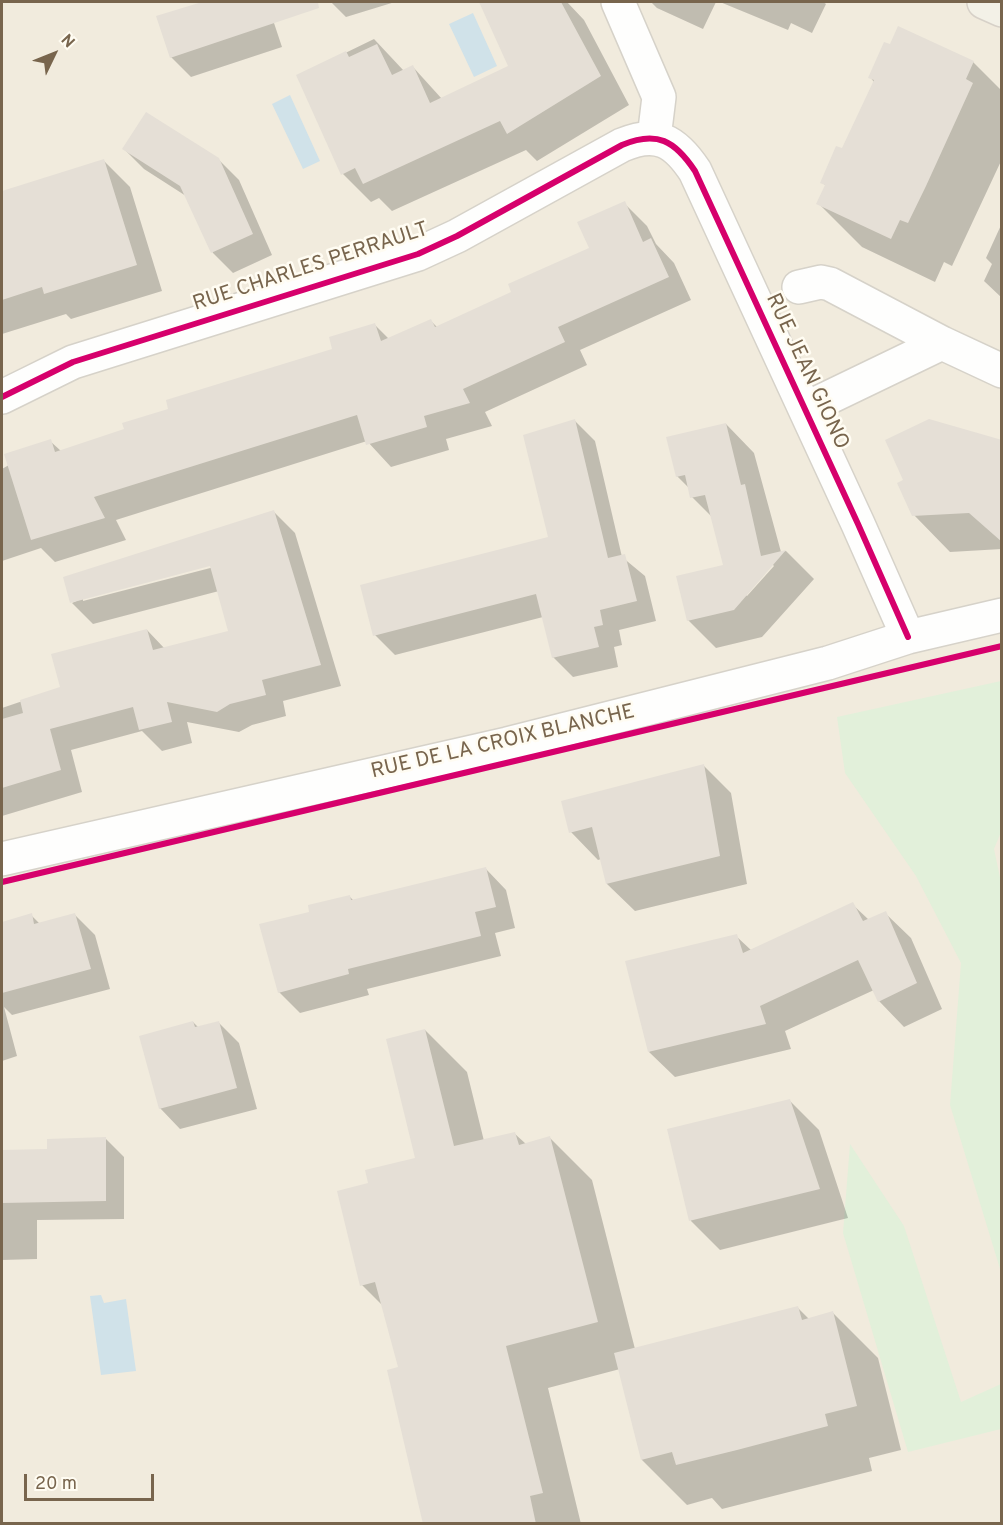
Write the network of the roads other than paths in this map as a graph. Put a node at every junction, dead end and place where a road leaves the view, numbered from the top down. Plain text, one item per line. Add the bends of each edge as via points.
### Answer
1 (618, 2) edge
2 (984, 2) edge
3 (1002, 10) edge
4 (654, 138) junction
5 (799, 287) dead end
6 (942, 343) junction
7 (1002, 371) edge
8 (2, 397) edge
9 (805, 409) junction
10 (1002, 615) edge
11 (908, 637) junction
12 (2, 859) edge

1 - 4 street via 658,97
2 - 3 main road
4 - 8 street, RUE CHARLES PERRAULT via 637,139 622,146 418,254 73,362
4 - 9 street, RUE JEAN GIONO via 671,144 695,171
5 - 6 street via 830,284
6 - 7 street
6 - 9 street
9 - 11 street, RUE JEAN GIONO
10 - 11 street, RUE DE LA CROIX BLANCHE
11 - 12 street, RUE DE LA CROIX BLANCHE via 828,663 507,744

